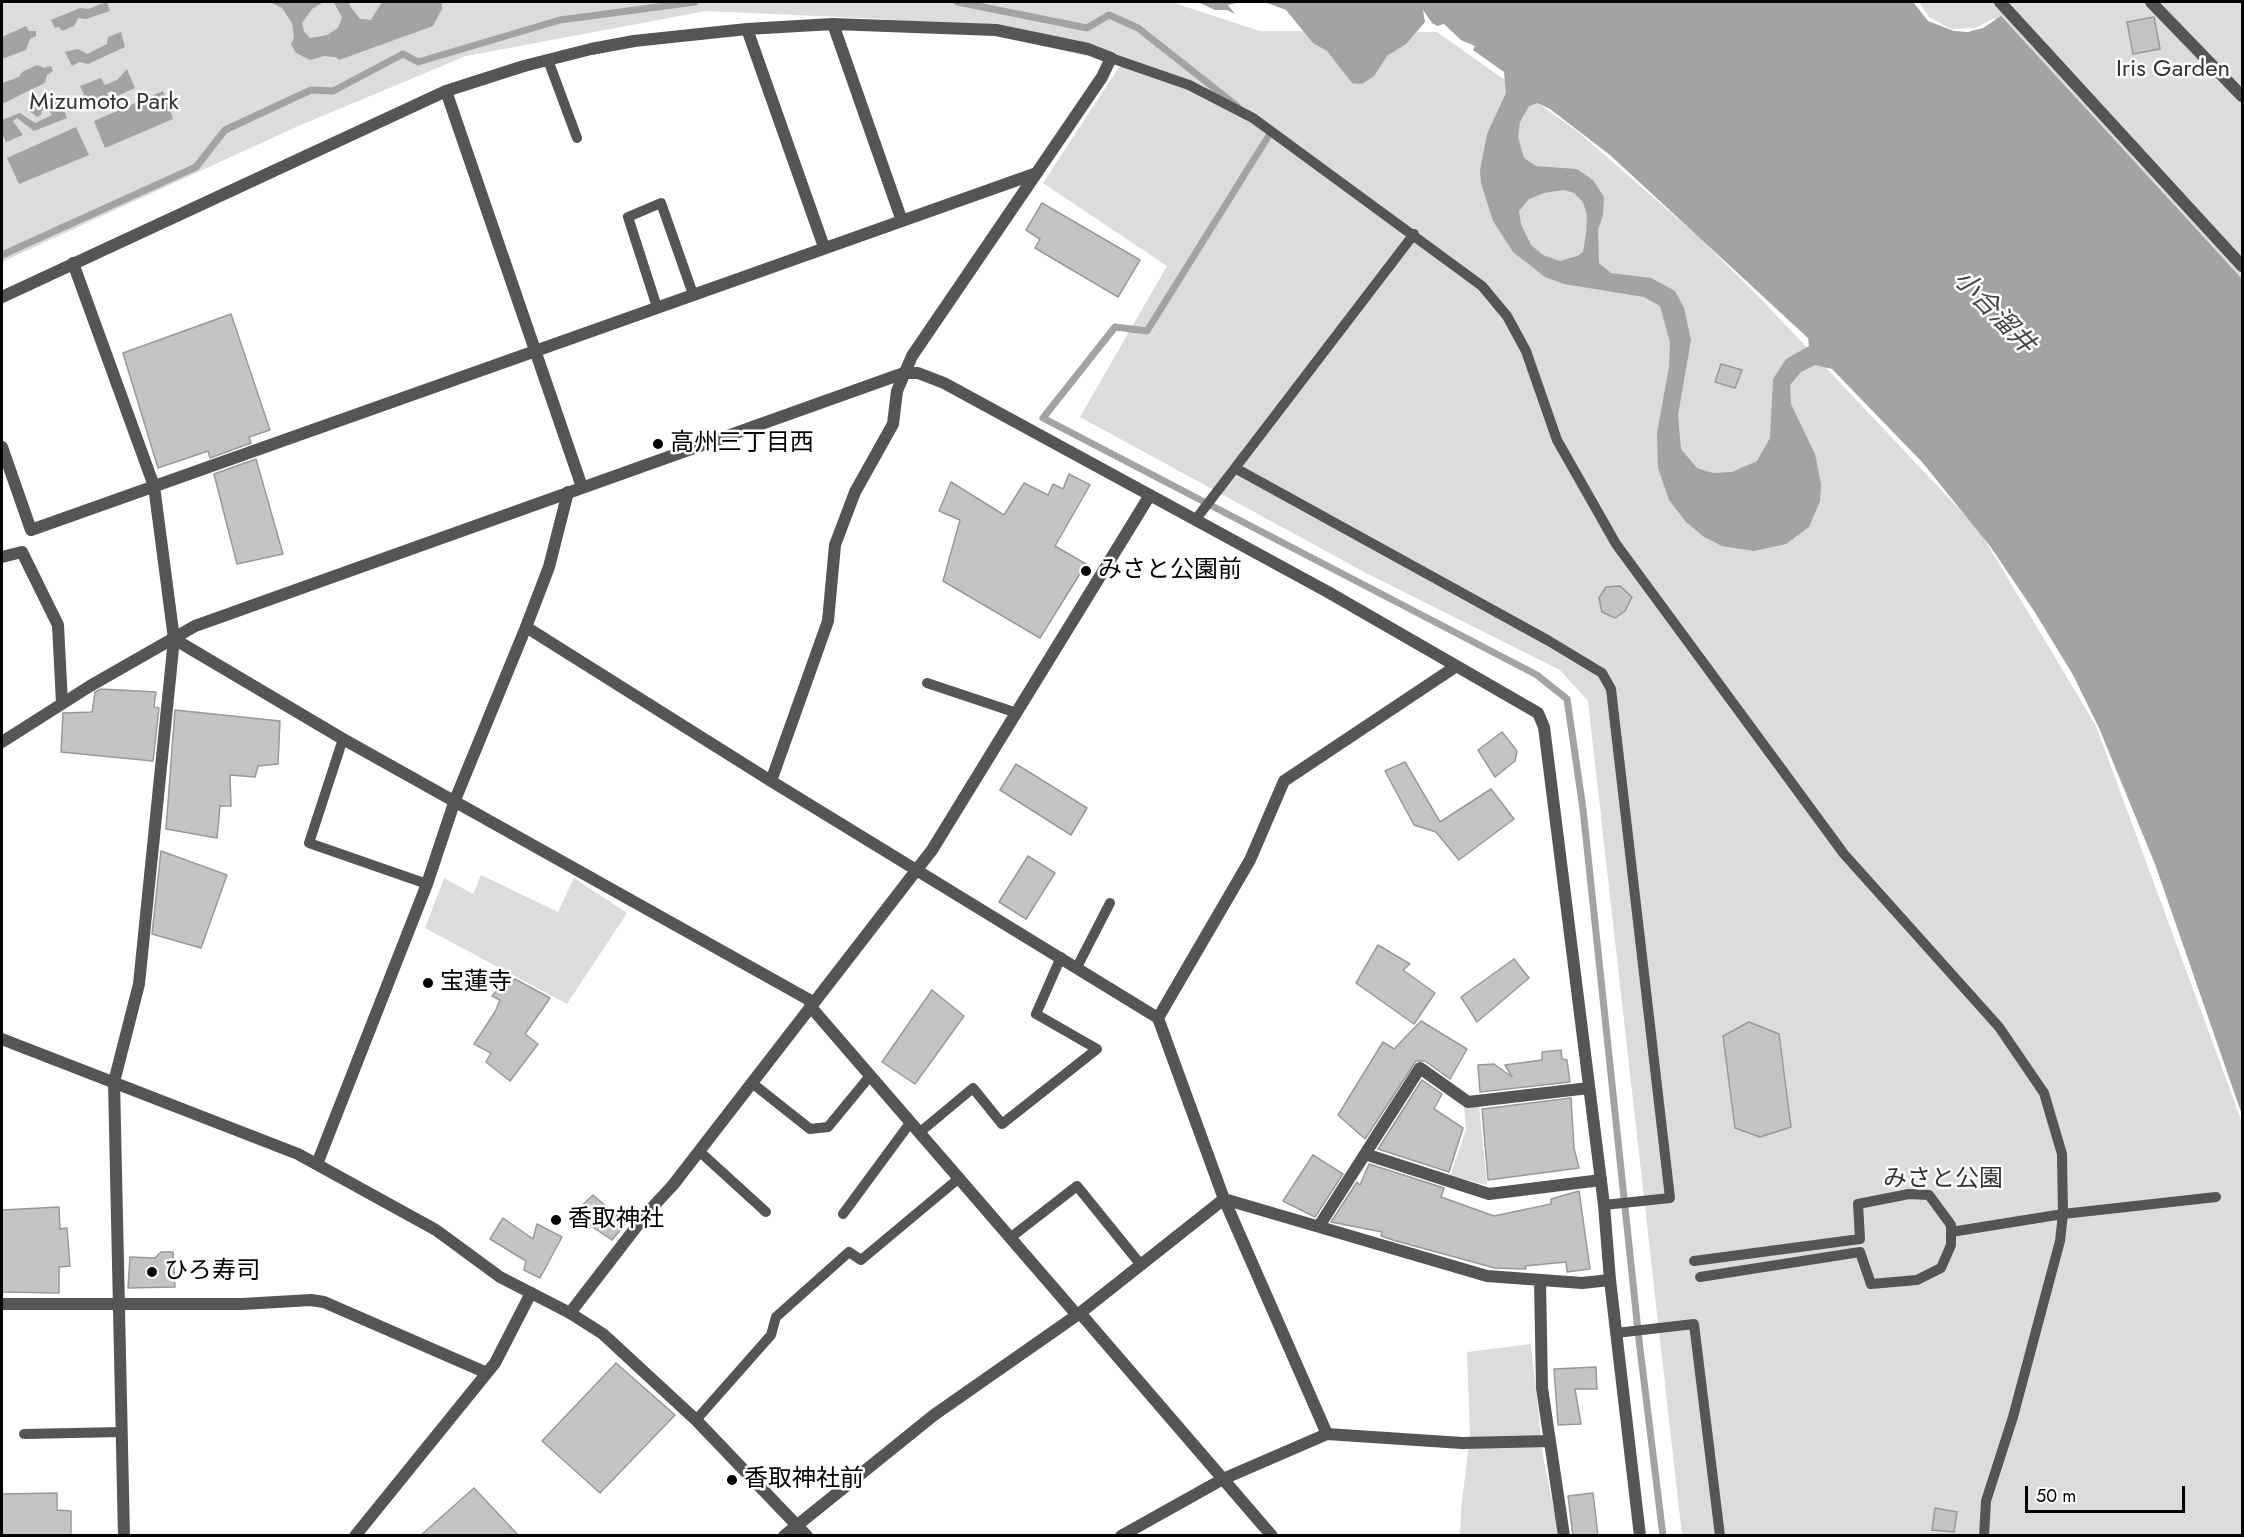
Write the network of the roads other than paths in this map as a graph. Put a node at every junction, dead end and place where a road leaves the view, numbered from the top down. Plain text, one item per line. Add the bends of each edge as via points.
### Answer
1 (2000, 2) edge
2 (2151, 2) edge
3 (833, 24) junction
4 (747, 29) junction
5 (1111, 58) junction
6 (548, 60) junction
7 (446, 91) junction
8 (2242, 96) edge
9 (578, 138) dead end
10 (1037, 173) junction
11 (902, 220) junction
12 (1414, 234) junction
13 (824, 247) junction
14 (74, 263) junction
15 (2242, 266) edge
16 (693, 294) junction
17 (2, 297) edge
18 (657, 307) junction
19 (536, 349) junction
20 (904, 373) junction
21 (2, 447) edge
22 (1235, 468) junction
23 (154, 486) junction
24 (582, 487) junction
25 (568, 492) junction
26 (1150, 495) junction
27 (1196, 519) junction
28 (2, 557) edge
29 (525, 627) junction
30 (174, 639) junction
31 (1455, 667) junction
32 (927, 683) dead end
33 (62, 703) junction
34 (1017, 713) junction
35 (343, 739) junction
36 (2, 742) edge
37 (771, 781) junction
38 (455, 800) junction
39 (918, 869) junction
40 (427, 884) junction
41 (1110, 903) dead end
42 (1061, 957) junction
43 (1077, 967) junction
44 (812, 1004) junction
45 (1158, 1018) junction
46 (2, 1039) edge
47 (870, 1076) junction
48 (114, 1082) junction
49 (752, 1083) junction
50 (1589, 1088) junction
51 (910, 1123) junction
52 (919, 1133) junction
53 (699, 1151) junction
54 (1365, 1154) junction
55 (317, 1164) junction
56 (958, 1179) junction
57 (1601, 1180) junction
58 (2216, 1197) dead end
59 (1224, 1199) junction
60 (1604, 1205) junction
61 (766, 1212) dead end
62 (843, 1214) dead end
63 (2063, 1214) junction
64 (1319, 1226) junction
65 (1951, 1232) junction
66 (1010, 1238) junction
67 (1694, 1262) dead end
68 (1142, 1265) junction
69 (1700, 1276) dead end
70 (1610, 1280) junction
71 (1540, 1281) junction
72 (531, 1293) junction
73 (120, 1303) junction
74 (2, 1304) edge
75 (570, 1313) junction
76 (1078, 1314) junction
77 (1616, 1333) junction
78 (487, 1373) junction
79 (696, 1420) junction
80 (122, 1432) junction
81 (24, 1434) dead end
82 (1327, 1434) junction
83 (1550, 1441) junction
84 (1223, 1479) junction
85 (796, 1524) junction
86 (124, 1536) edge
87 (355, 1536) edge
88 (784, 1536) edge
89 (807, 1536) edge
90 (1121, 1536) edge
91 (1272, 1536) edge
92 (1564, 1536) edge
93 (1640, 1536) edge
94 (1720, 1536) edge
95 (1984, 1536) edge

1 - 15 street
2 - 8 street
3 - 4 street
3 - 5 street via 996,30 1088,49
3 - 11 street
4 - 6 street via 634,41
4 - 13 street
5 - 10 street
5 - 12 lane via 1189,85 1253,118
6 - 7 street
6 - 9 lane
7 - 14 street
7 - 19 street
10 - 11 street
10 - 20 street
11 - 13 street
12 - 22 lane
12 - 63 lane via 1482,286 1507,316 1526,351 1557,440 1616,544 1844,854 1999,1027 2044,1094 2062,1154
13 - 16 street
14 - 17 street
14 - 23 street
16 - 18 street
16 - 18 lane via 661,202 628,217
18 - 19 street
19 - 23 street
19 - 24 street
20 - 24 street
20 - 26 street via 918,373 944,383
20 - 37 street via 892,424 855,492 835,545 828,621
21 - 23 street via 31,530
22 - 27 lane
22 - 60 lane via 1549,641 1602,673 1611,688 1670,1198
23 - 30 street
24 - 25 street
25 - 29 street via 549,567
25 - 30 street via 206,622
26 - 27 street
26 - 34 street
27 - 31 street
28 - 33 street via 22,552 58,625
29 - 37 street
29 - 38 street
30 - 33 street
30 - 35 street
30 - 48 street via 138,984
31 - 45 street via 1284,781 1250,860
31 - 50 street via 1538,714 1544,727
32 - 34 lane
33 - 36 street
34 - 39 street
35 - 38 street
35 - 40 lane via 309,843
37 - 39 street
38 - 40 street
38 - 44 street
39 - 42 street
39 - 44 street
40 - 55 street
41 - 43 lane
42 - 43 street
42 - 52 lane via 1036,1014 1097,1049 1002,1124 972,1088
43 - 45 street
44 - 47 street
44 - 49 street
45 - 59 street
46 - 48 street
47 - 49 lane via 828,1127 810,1129
47 - 51 street
48 - 55 street
48 - 73 street
49 - 53 street
50 - 54 street via 1468,1102 1420,1068
50 - 57 street
51 - 52 street
51 - 62 lane
52 - 56 street
53 - 61 lane
53 - 75 street
54 - 57 street via 1489,1194
54 - 64 street
55 - 72 street via 436,1230 500,1277
56 - 66 street
56 - 79 lane via 861,1260 849,1252 776,1317 771,1335
57 - 60 street
58 - 63 lane
59 - 64 street
59 - 68 street
59 - 82 street
60 - 70 street
63 - 65 lane
63 - 95 lane via 2060,1241 2022,1384 1986,1501
64 - 71 street via 1487,1276
65 - 67 lane via 1951,1225 1929,1195 1909,1194 1858,1204 1860,1239
65 - 69 lane via 1951,1245 1941,1268 1917,1280 1871,1284 1860,1252
66 - 68 lane via 1077,1186
66 - 76 street
68 - 76 street
70 - 71 street
70 - 77 street
71 - 83 street via 1542,1388
72 - 75 street
72 - 78 street
73 - 74 street
73 - 78 street via 324,1302
73 - 80 street
75 - 79 street via 603,1334
76 - 84 street
76 - 85 street via 934,1415
77 - 93 street
77 - 94 lane via 1694,1324
78 - 87 street
79 - 85 street
80 - 81 lane
80 - 86 street
82 - 83 street via 1462,1443
82 - 84 street
83 - 92 street
84 - 90 street
84 - 91 street
85 - 88 street
85 - 89 street

